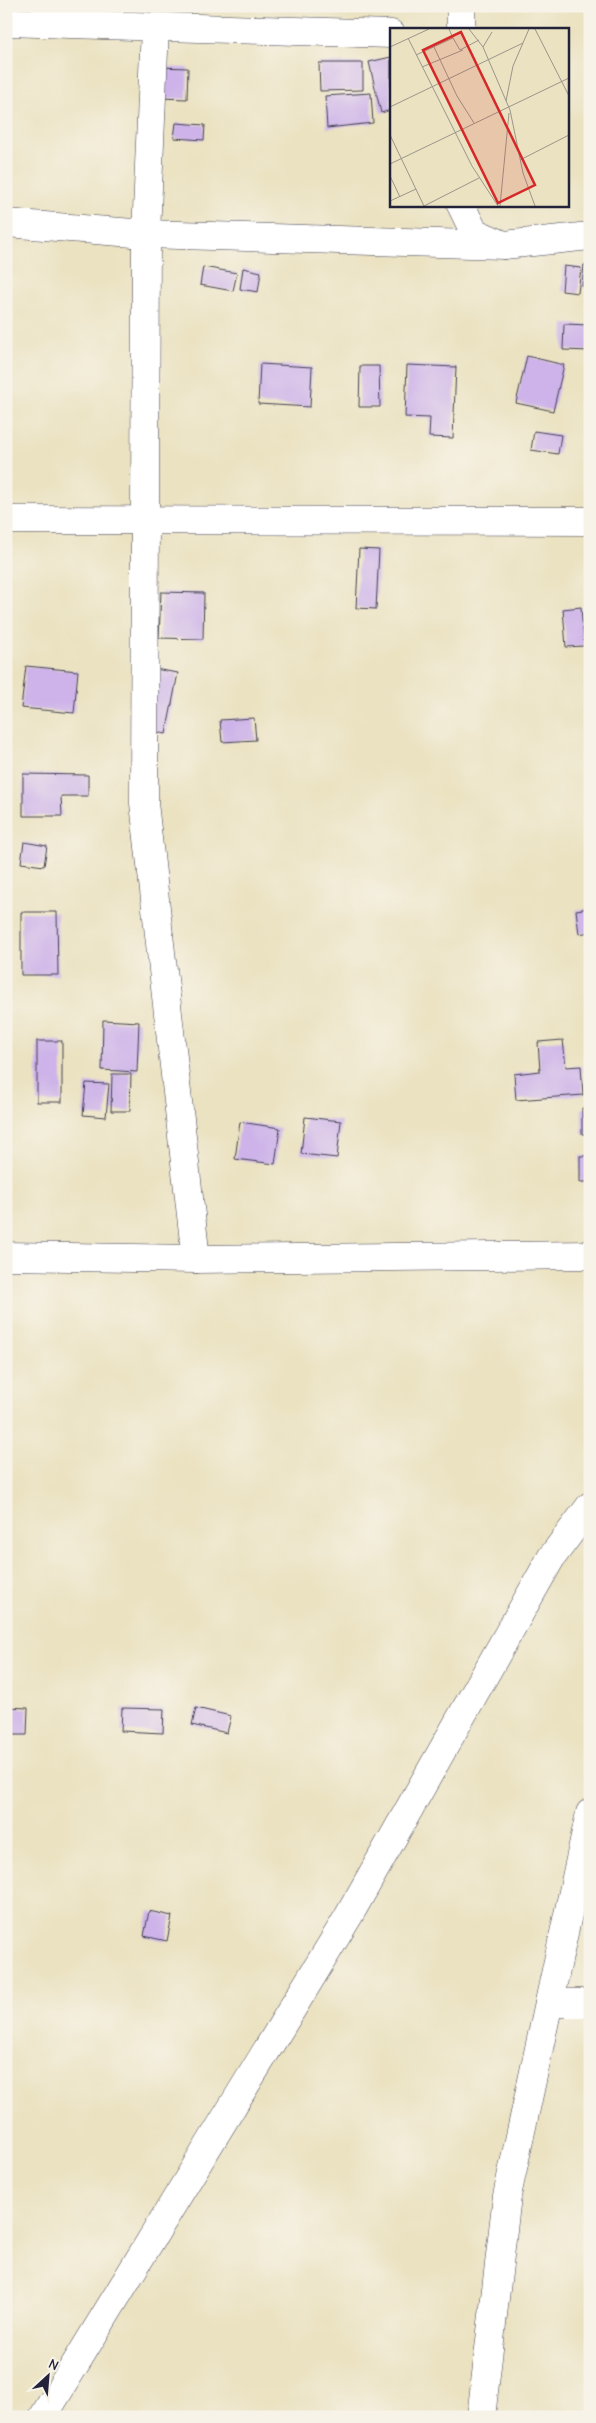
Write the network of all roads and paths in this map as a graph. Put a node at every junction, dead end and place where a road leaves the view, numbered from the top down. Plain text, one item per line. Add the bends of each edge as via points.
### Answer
1 (461, 6) edge
2 (6, 22) edge
3 (155, 28) junction
4 (461, 28) edge
5 (390, 34) edge
6 (462, 206) edge
7 (6, 223) edge
8 (146, 234) junction
9 (590, 236) edge
10 (504, 245) junction
11 (6, 520) edge
12 (590, 520) edge
13 (145, 521) junction
14 (590, 1255) edge
15 (6, 1256) edge
16 (196, 1259) junction
17 (590, 1506) edge
18 (590, 1812) edge
19 (590, 2002) edge
20 (549, 2003) junction
21 (43, 2417) edge
22 (481, 2417) edge

1 - 4 street
2 - 3 street
3 - 5 street
3 - 8 street
6 - 10 street via 474,232
7 - 8 street
8 - 10 street
8 - 13 street
9 - 10 street
11 - 13 street
12 - 13 street
13 - 16 street via 144,803
14 - 16 street
15 - 16 street
17 - 21 street via 551,1558 348,1917
18 - 20 street
19 - 20 street
20 - 22 street via 507,2196

